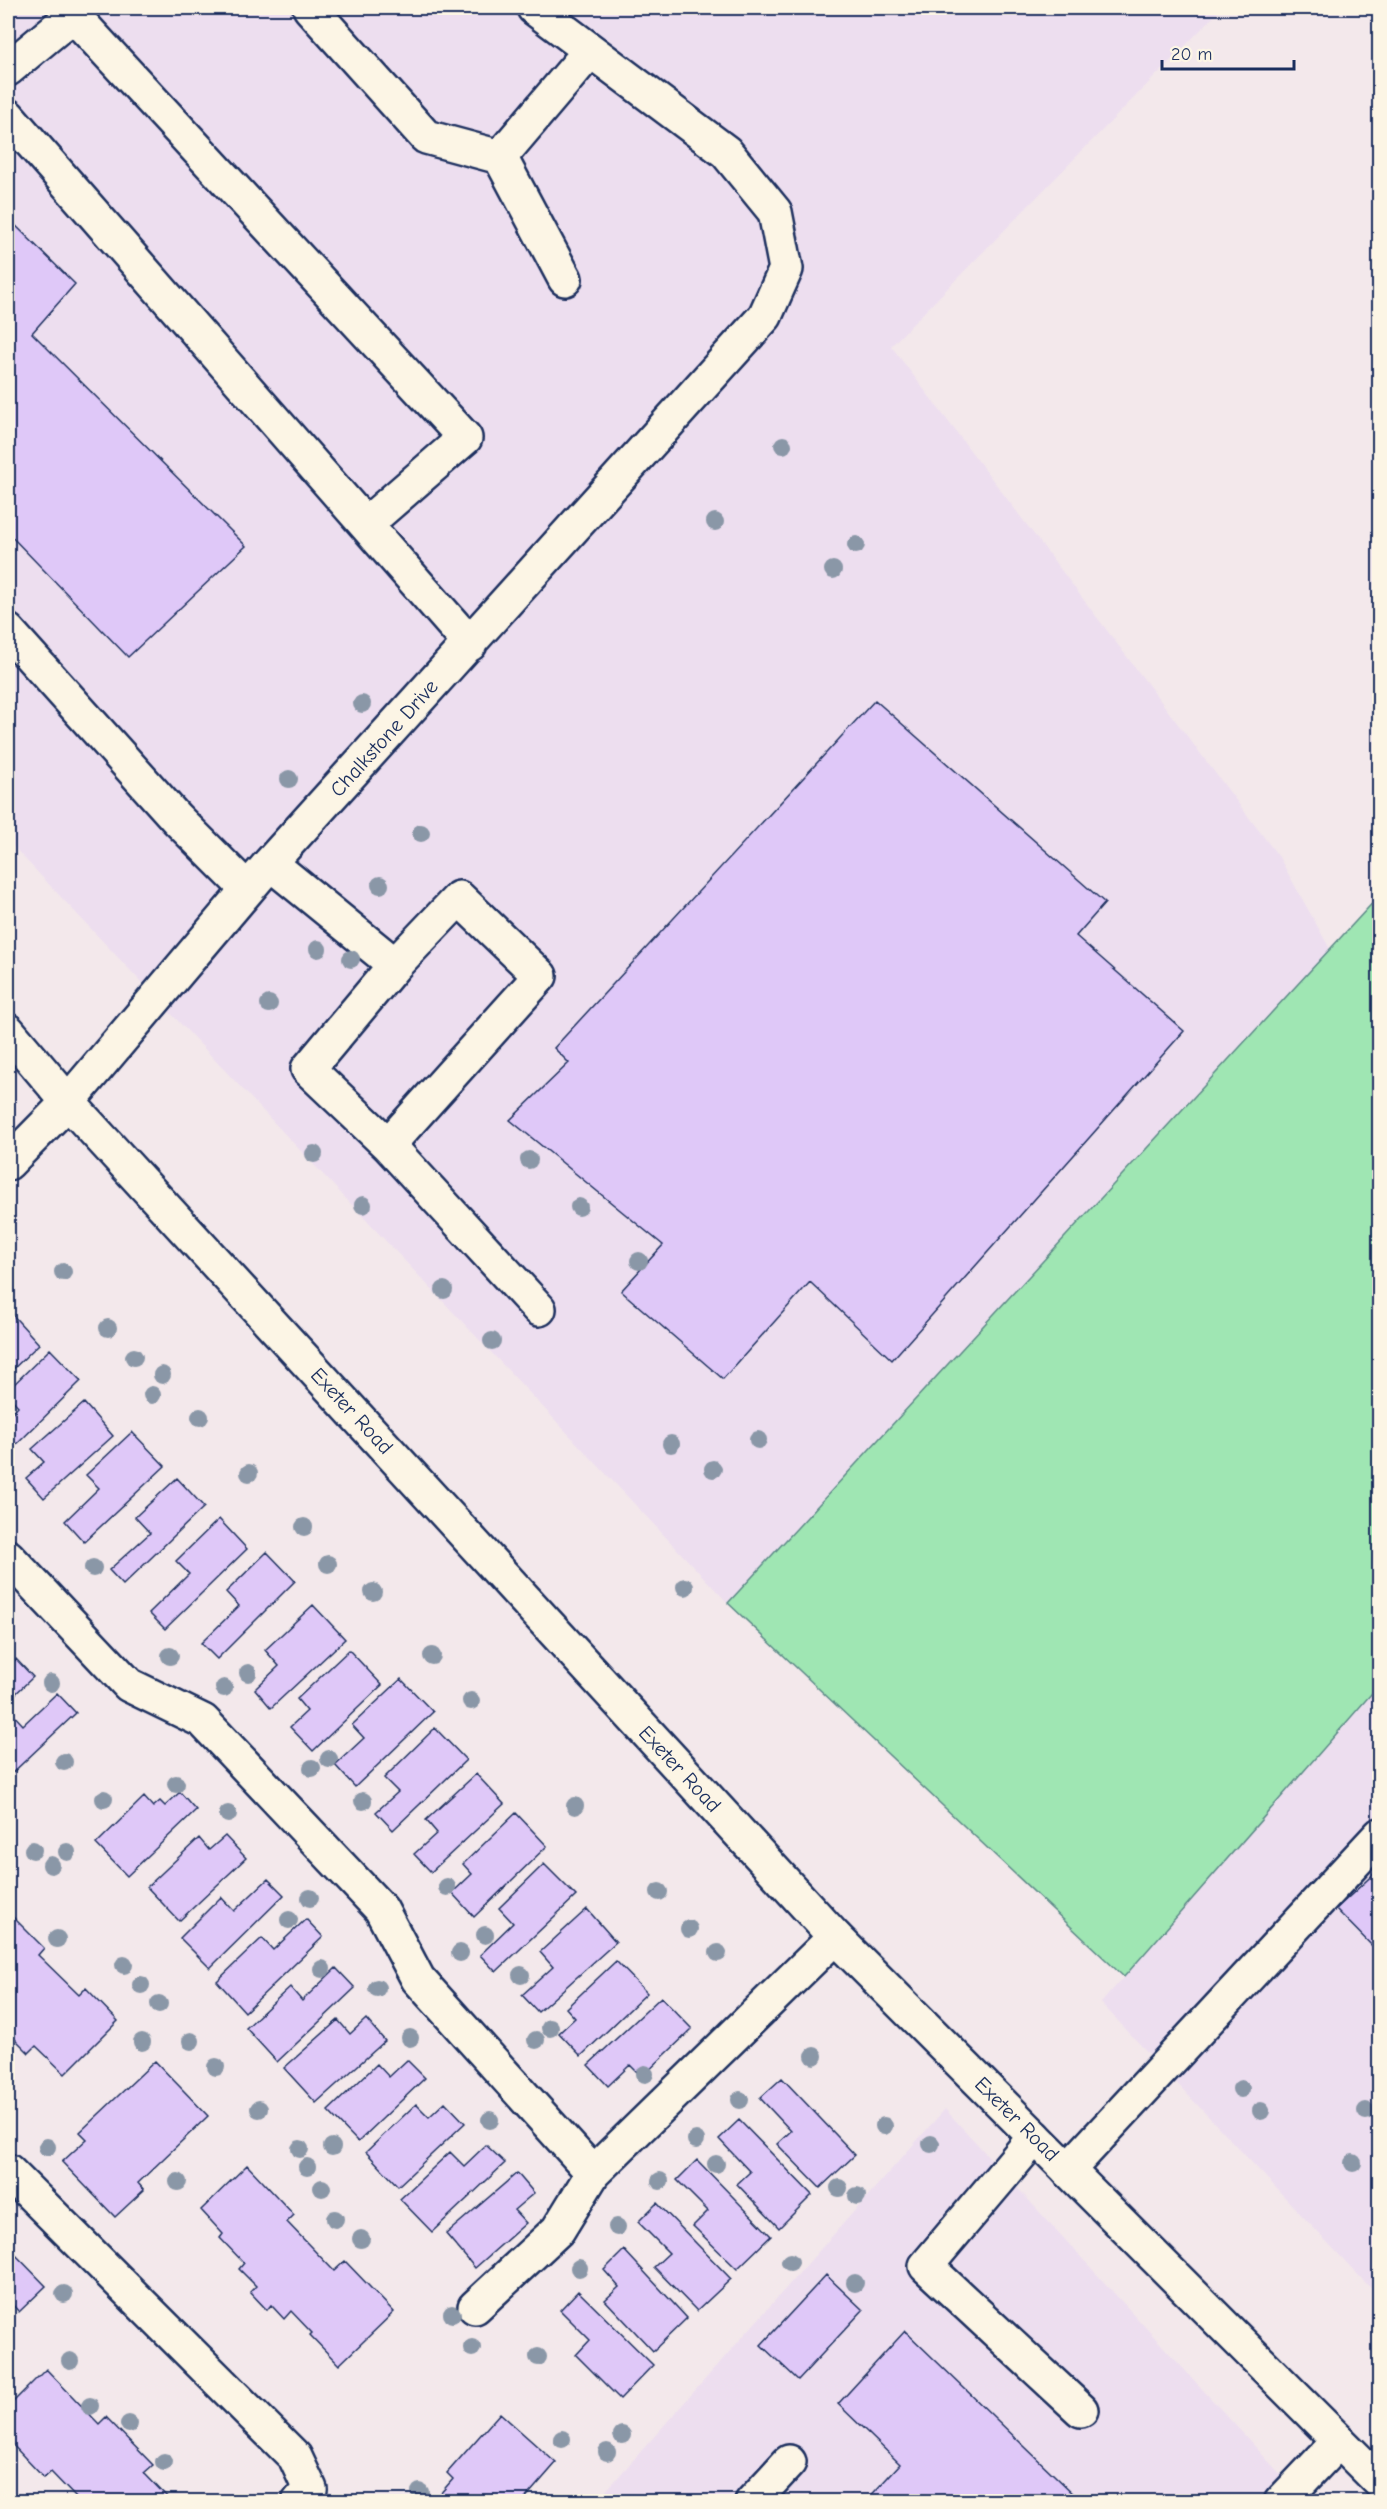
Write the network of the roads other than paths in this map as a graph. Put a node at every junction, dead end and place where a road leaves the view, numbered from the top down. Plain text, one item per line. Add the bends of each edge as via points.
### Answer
1 (309, 8) edge
2 (534, 8) edge
3 (590, 51) junction
4 (8, 69) edge
5 (8, 116) edge
6 (500, 157) junction
7 (565, 279) dead end
8 (366, 524) junction
9 (8, 631) edge
10 (470, 644) junction
11 (270, 863) junction
12 (247, 889) junction
13 (395, 965) junction
14 (8, 1031) edge
15 (68, 1102) junction
16 (388, 1145) junction
17 (8, 1163) edge
18 (539, 1309) dead end
19 (8, 1557) edge
20 (1380, 1835) edge
21 (835, 1937) junction
22 (1035, 2137) junction
23 (1068, 2170) junction
24 (8, 2171) edge
25 (593, 2173) junction
26 (475, 2307) dead end
27 (1081, 2410) dead end
28 (1339, 2441) junction
29 (789, 2462) dead end
30 (1380, 2482) edge
31 (299, 2502) edge
32 (752, 2502) edge
33 (1281, 2502) edge

1 - 6 main road via 426,137
2 - 3 main road, Chalkstone Drive
3 - 6 main road
3 - 10 main road, Chalkstone Drive via 726,152 775,212 786,268 765,316
4 - 8 main road via 73,15 465,438
5 - 8 main road
6 - 7 main road
8 - 10 main road
9 - 12 main road via 176,818
10 - 11 main road, Chalkstone Drive
11 - 12 main road, Chalkstone Drive
11 - 13 main road
12 - 15 main road, Chalkstone Drive
13 - 16 main road via 308,1069
13 - 16 main road via 459,897 540,976
14 - 15 main road, Exeter Road
15 - 17 main road, Chalkstone Drive
15 - 21 main road, Exeter Road
16 - 18 main road
19 - 25 main road via 129,1685 203,1721 381,1909 417,1979
20 - 23 main road
21 - 22 main road, Exeter Road
21 - 25 main road
22 - 23 main road, Exeter Road
22 - 27 main road via 926,2266
23 - 28 main road, Exeter Road
24 - 31 main road via 295,2457 310,2489
25 - 26 main road via 558,2230
28 - 30 main road, Exeter Road
28 - 33 main road
29 - 32 main road

